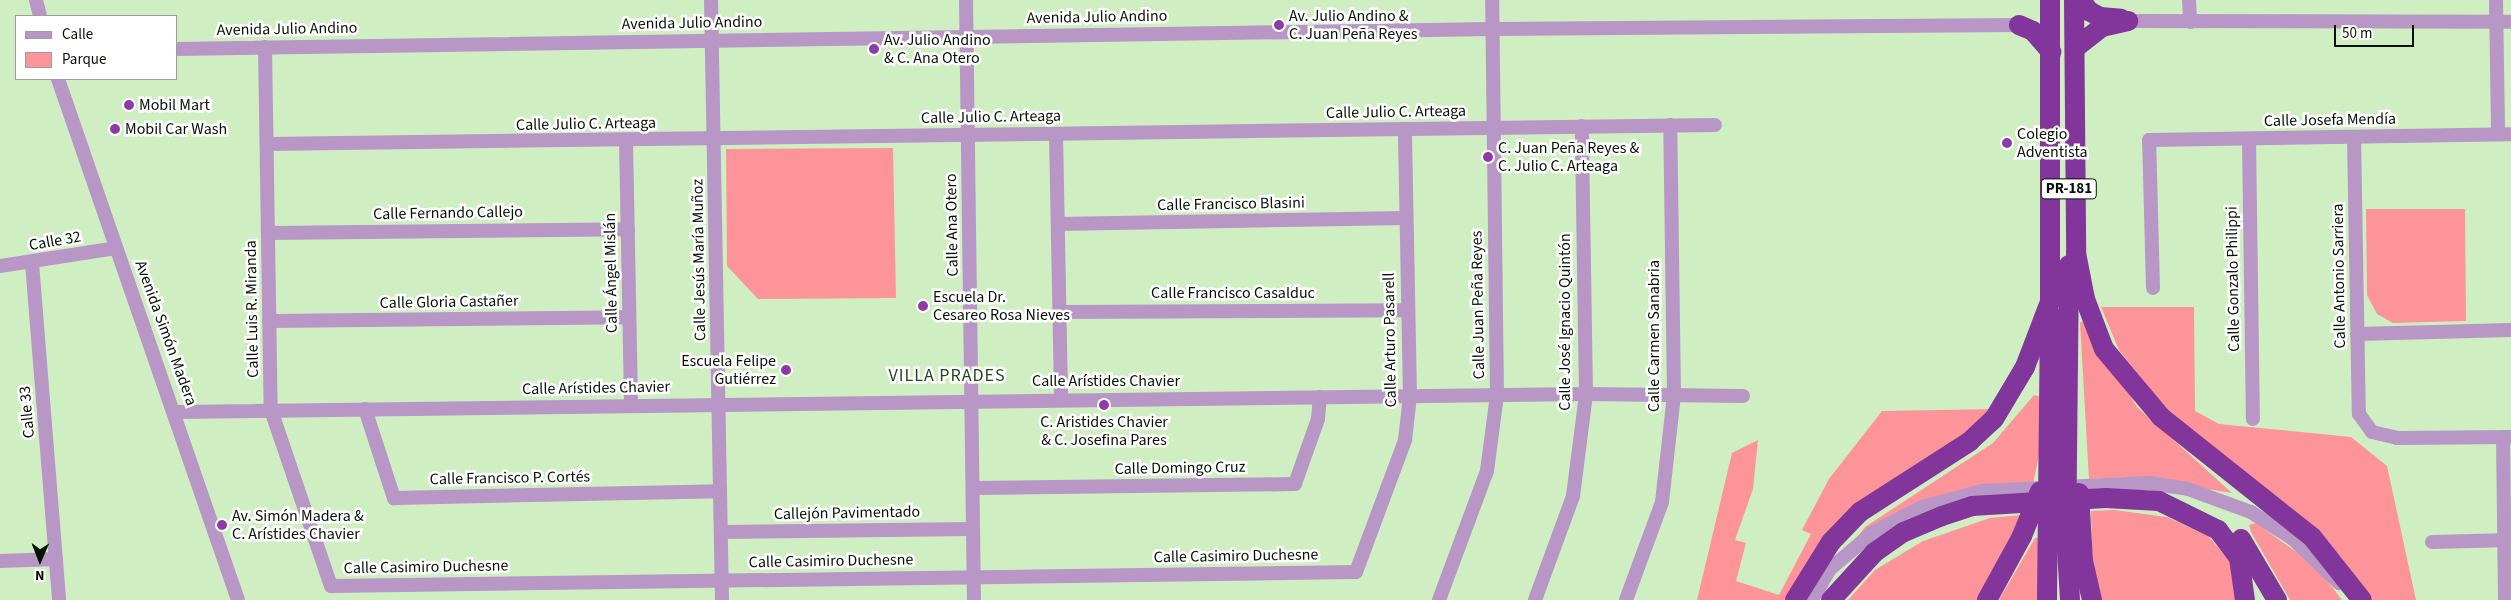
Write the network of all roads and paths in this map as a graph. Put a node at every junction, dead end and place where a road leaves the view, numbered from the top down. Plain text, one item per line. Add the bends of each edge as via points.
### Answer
1 (36, 0) edge
2 (711, 0) edge
3 (966, 0) edge
4 (1492, 0) edge
5 (2050, 0) edge
6 (2074, 0) edge
7 (2081, 0) edge
8 (2189, 0) edge
9 (2496, 0) edge
10 (40, 15) edge
11 (2128, 21) junction
12 (2190, 22) junction
13 (2496, 22) junction
14 (2511, 22) edge
15 (2019, 25) junction
16 (1492, 28) junction
17 (966, 36) junction
18 (712, 40) junction
19 (265, 47) junction
20 (2075, 48) junction
21 (178, 49) edge
22 (2052, 52) junction
23 (2075, 76) junction
24 (58, 80) edge
25 (1716, 124) dead end
26 (1670, 125) junction
27 (1582, 126) junction
28 (1494, 128) junction
29 (1405, 129) junction
30 (968, 134) junction
31 (1056, 134) junction
32 (2504, 134) edge
33 (2354, 137) junction
34 (2249, 139) junction
35 (715, 140) junction
36 (626, 142) junction
37 (267, 144) junction
38 (1406, 218) junction
39 (1058, 224) junction
40 (628, 229) junction
41 (268, 233) junction
42 (116, 248) junction
43 (32, 264) junction
44 (0, 266) edge
45 (2153, 288) dead end
46 (2060, 302) junction
47 (1407, 310) junction
48 (1059, 312) junction
49 (629, 317) junction
50 (269, 321) junction
51 (2511, 330) edge
52 (2357, 334) junction
53 (1497, 394) junction
54 (1586, 394) junction
55 (1674, 395) junction
56 (1410, 396) junction
57 (1743, 396) dead end
58 (1320, 397) junction
59 (1061, 399) junction
60 (972, 400) junction
61 (631, 404) junction
62 (719, 404) junction
63 (365, 409) junction
64 (271, 410) junction
65 (176, 412) junction
66 (2253, 419) dead end
67 (2507, 437) edge
68 (2065, 452) junction
69 (2084, 486) junction
70 (974, 488) junction
71 (720, 492) junction
72 (973, 529) junction
73 (721, 532) junction
74 (2065, 535) junction
75 (2508, 541) edge
76 (2432, 542) dead end
77 (56, 558) junction
78 (0, 561) edge
79 (323, 562) joint
80 (1356, 572) joint
81 (974, 577) junction
82 (722, 580) junction
83 (60, 600) edge
84 (238, 600) edge
85 (722, 600) edge
86 (974, 600) edge
87 (1439, 600) edge
88 (1535, 600) edge
89 (1626, 600) edge
90 (1795, 600) edge
91 (1812, 600) edge
92 (1831, 600) edge
93 (1988, 600) edge
94 (2046, 600) edge
95 (2070, 600) edge
96 (2092, 600) edge
97 (2245, 600) edge
98 (2277, 600) edge
99 (2355, 600) edge
100 (2362, 600) edge
101 (2505, 600) edge

1 - 10 street
2 - 18 street, Calle Jesús María Muñoz
3 - 17 street, Calle Ana Otero
4 - 16 street, Calle Juan Peña Reyes
5 - 15 highway via 2040,14
5 - 22 highway, PR-181
6 - 20 highway, PR-181
7 - 11 highway via 2088,11 2100,17
8 - 12 street
9 - 13 street
11 - 12 street
11 - 20 highway via 2102,27
12 - 13 street
13 - 14 street
13 - 32 street
15 - 16 street, Avenida Julio Andino
15 - 22 highway via 2033,31
16 - 17 street, Avenida Julio Andino
16 - 28 street, Calle Juan Peña Reyes
17 - 18 street, Avenida Julio Andino
17 - 30 street, Calle Ana Otero
18 - 19 street, Avenida Julio Andino
18 - 35 street, Calle Jesús María Muñoz
19 - 21 street, Avenida Julio Andino
19 - 37 street, Calle Luis R. Miranda
20 - 23 highway, PR-181
22 - 46 highway, PR-181
23 - 46 highway, PR-181
23 - 100 highway via 2076,252 2085,299 2104,349 2162,417 2312,537
24 - 42 street, Avenida Simón Madera
25 - 26 street, Calle Julio C. Arteaga
26 - 27 street, Calle Julio C. Arteaga
26 - 55 street, Calle Carmen Sanabria
27 - 28 street, Calle Julio C. Arteaga
27 - 54 street, Calle José Ignacio Quintón
28 - 29 street, Calle Julio C. Arteaga
28 - 53 street, Calle Juan Peña Reyes
29 - 31 street, Calle Julio C. Arteaga
29 - 38 street, Calle Arturo Pasarell
30 - 31 street, Calle Julio C. Arteaga
30 - 35 street, Calle Julio C. Arteaga
30 - 60 street, Calle Ana Otero
31 - 39 street
32 - 33 street, Calle Josefa Mendía
33 - 34 street, Calle Josefa Mendía
33 - 52 street, Calle Antonio Sarriera
34 - 45 street, Calle Josefa Mendía via 2149,140
34 - 66 street, Calle Gonzalo Philippi
35 - 36 street, Calle Julio C. Arteaga
35 - 62 street, Calle Jesús María Muñoz
36 - 37 street, Calle Julio C. Arteaga
36 - 40 street, Calle Ángel Mislán
37 - 41 street, Calle Luis R. Miranda
38 - 39 street, Calle Francisco Blasini
38 - 47 street, Calle Arturo Pasarell
39 - 48 street
40 - 41 street, Calle Fernando Callejo
40 - 49 street, Calle Ángel Mislán
41 - 50 street, Calle Luis R. Miranda
42 - 43 street, Calle 32
42 - 65 street, Avenida Simón Madera
43 - 44 street, Calle 32
43 - 77 street, Calle 33
46 - 68 highway, PR-181
46 - 90 highway via 2014,392 1994,419 1969,442 1860,512 1831,542
47 - 48 street, Calle Francisco Casalduc
47 - 56 street, Calle Arturo Pasarell
48 - 59 street
49 - 50 street, Calle Gloria Castañer
49 - 61 street, Calle Ángel Mislán
50 - 64 street, Calle Luis R. Miranda
51 - 52 street
52 - 67 street, Calle Antonio Sarriera via 2359,414 2372,432 2397,438
53 - 54 street, Calle Arístides Chavier
53 - 56 street, Calle Arístides Chavier
53 - 87 street, Calle Juan Peña Reyes via 1487,471
54 - 55 street, Calle Arístides Chavier
54 - 88 street, Calle José Ignacio Quintón via 1573,496
55 - 57 street, Calle Arístides Chavier
55 - 89 street, Calle Carmen Sanabria via 1662,502
56 - 58 street, Calle Arístides Chavier
56 - 80 street, Calle Arturo Pasarell via 1405,440
58 - 59 street, Calle Arístides Chavier
58 - 70 street, Calle Domingo Cruz via 1318,419 1295,484
59 - 60 street, Calle Arístides Chavier
60 - 62 street, Calle Arístides Chavier
60 - 70 street, Calle Ana Otero
61 - 62 street, Calle Arístides Chavier
61 - 63 street, Calle Arístides Chavier
62 - 71 street, Calle Jesús María Muñoz
63 - 64 street, Calle Arístides Chavier
63 - 71 street, Calle Francisco P. Cortés via 394,498
64 - 65 street, Calle Arístides Chavier
64 - 79 street, Calle Luis R. Miranda
65 - 84 street, Avenida Simón Madera
67 - 75 street
68 - 74 highway
68 - 93 highway
69 - 91 street via 1982,491 1922,507 1872,533 1829,570
69 - 98 highway via 2163,492 2216,515 2240,537
69 - 99 street via 2176,487 2242,508 2293,539
70 - 72 street, Calle Ana Otero
71 - 73 street, Calle Jesús María Muñoz
72 - 73 street, Callejón Pavimentado
72 - 81 street, Calle Ana Otero
73 - 82 street, Calle Jesús María Muñoz
74 - 94 highway
74 - 95 highway
74 - 96 highway
75 - 76 street
75 - 101 street
77 - 78 street
77 - 83 street, Calle 33
79 - 82 street, Calle Casimiro Duchesne via 331,586
80 - 81 street, Calle Casimiro Duchesne
81 - 82 street, Calle Casimiro Duchesne
81 - 86 street, Calle Ana Otero
82 - 85 street, Calle Jesús María Muñoz
92 - 97 highway via 1875,552 1904,532 1942,516 1972,506 2106,498 2160,501 2218,530 2239,558

